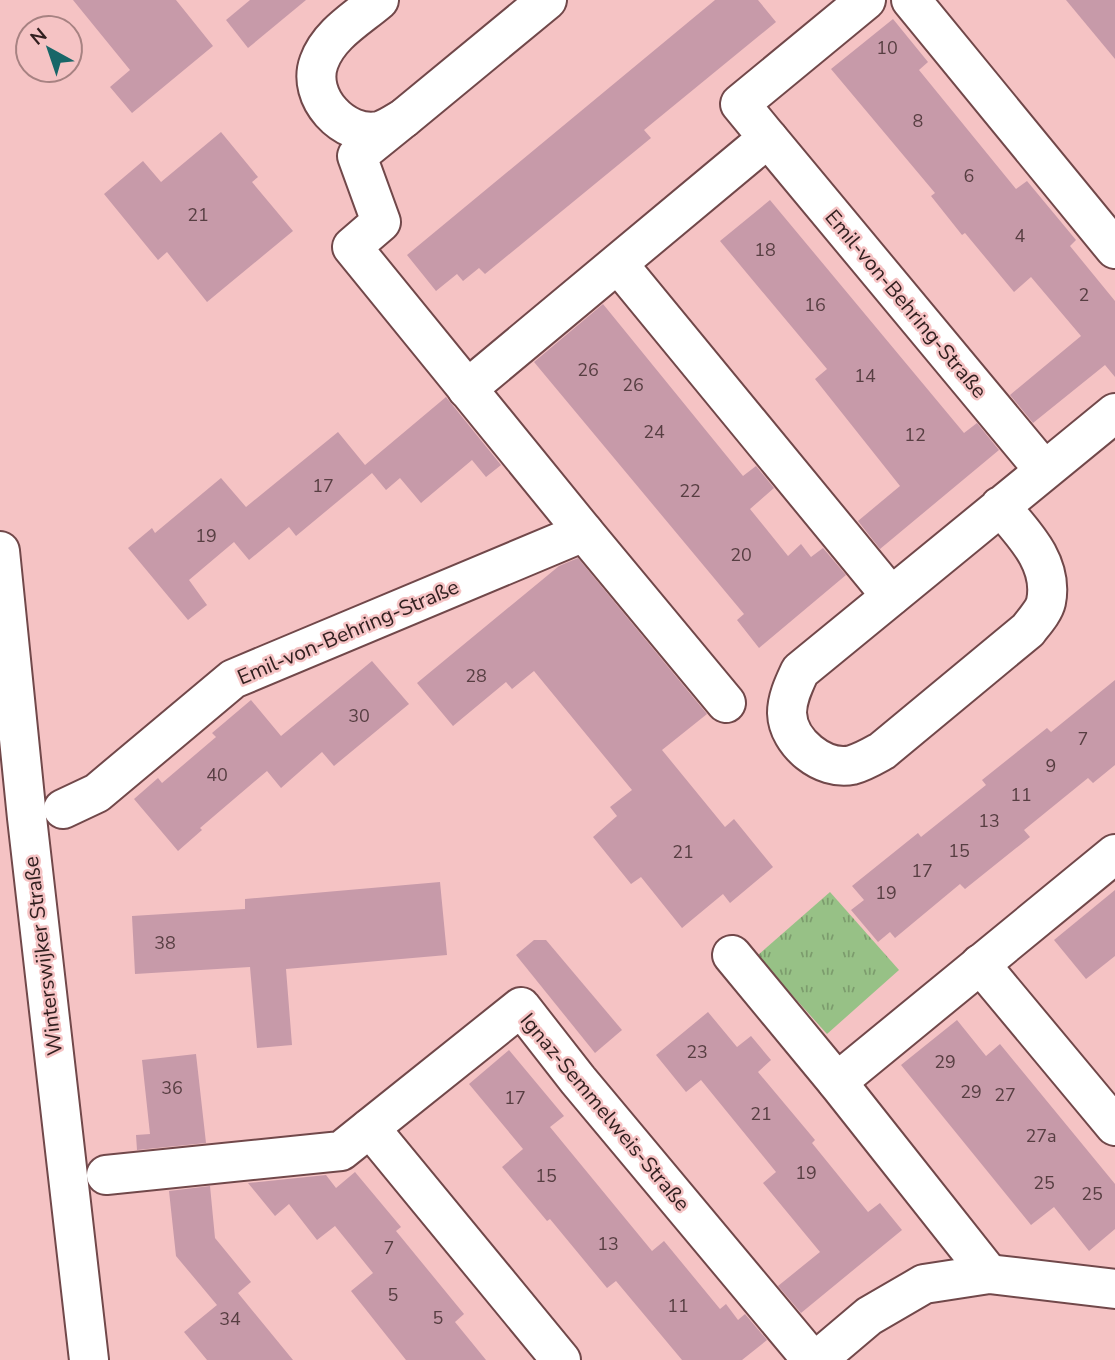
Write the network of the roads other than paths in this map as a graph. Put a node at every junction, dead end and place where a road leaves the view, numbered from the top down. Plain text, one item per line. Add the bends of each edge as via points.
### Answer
1 (379, 0) edge
2 (547, 0) edge
3 (866, 0) edge
4 (911, 0) edge
5 (404, 118) junction
6 (768, 138) junction
7 (1115, 249) edge
8 (618, 264) junction
9 (467, 389) junction
10 (1115, 412) edge
11 (1044, 471) junction
12 (1000, 506) junction
13 (584, 533) junction
14 (0, 551) edge
15 (891, 596) junction
16 (726, 703) dead end
17 (63, 809) dead end
18 (1115, 854) edge
19 (732, 955) dead end
20 (980, 964) junction
21 (837, 1082) junction
22 (1115, 1126) edge
23 (370, 1128) junction
24 (106, 1175) dead end
25 (989, 1274) junction
26 (1110, 1284) edge
27 (89, 1360) edge
28 (561, 1360) edge
29 (815, 1360) edge

1 - 5 street via 331,40 318,64 318,88 329,113 356,131 380,131
2 - 5 street
3 - 6 street, Emil-von-Behring-Straße via 740,104
4 - 7 street
5 - 9 street via 356,156 381,222 352,247
6 - 8 street
6 - 11 street, Emil-von-Behring-Straße
8 - 9 street
8 - 15 street
9 - 13 street
10 - 11 street
11 - 12 street
12 - 15 street
12 - 15 street via 1034,547 1046,574 1046,604 1028,630 882,751 851,765 829,765 808,752 793,734 787,713 791,692 800,671
13 - 16 street
13 - 17 street, Emil-von-Behring-Straße via 233,679 97,793
14 - 27 street, Winterswijker Straße
18 - 20 street
19 - 21 street
20 - 21 street
20 - 22 street
21 - 25 street
23 - 24 street, Ignaz-Semmelweis-Straße via 341,1151
23 - 28 street
23 - 29 street, Ignaz-Semmelweis-Straße via 521,1007
25 - 26 street, Ignaz-Semmelweis-Straße
25 - 29 street, Ignaz-Semmelweis-Straße via 924,1284 869,1316

